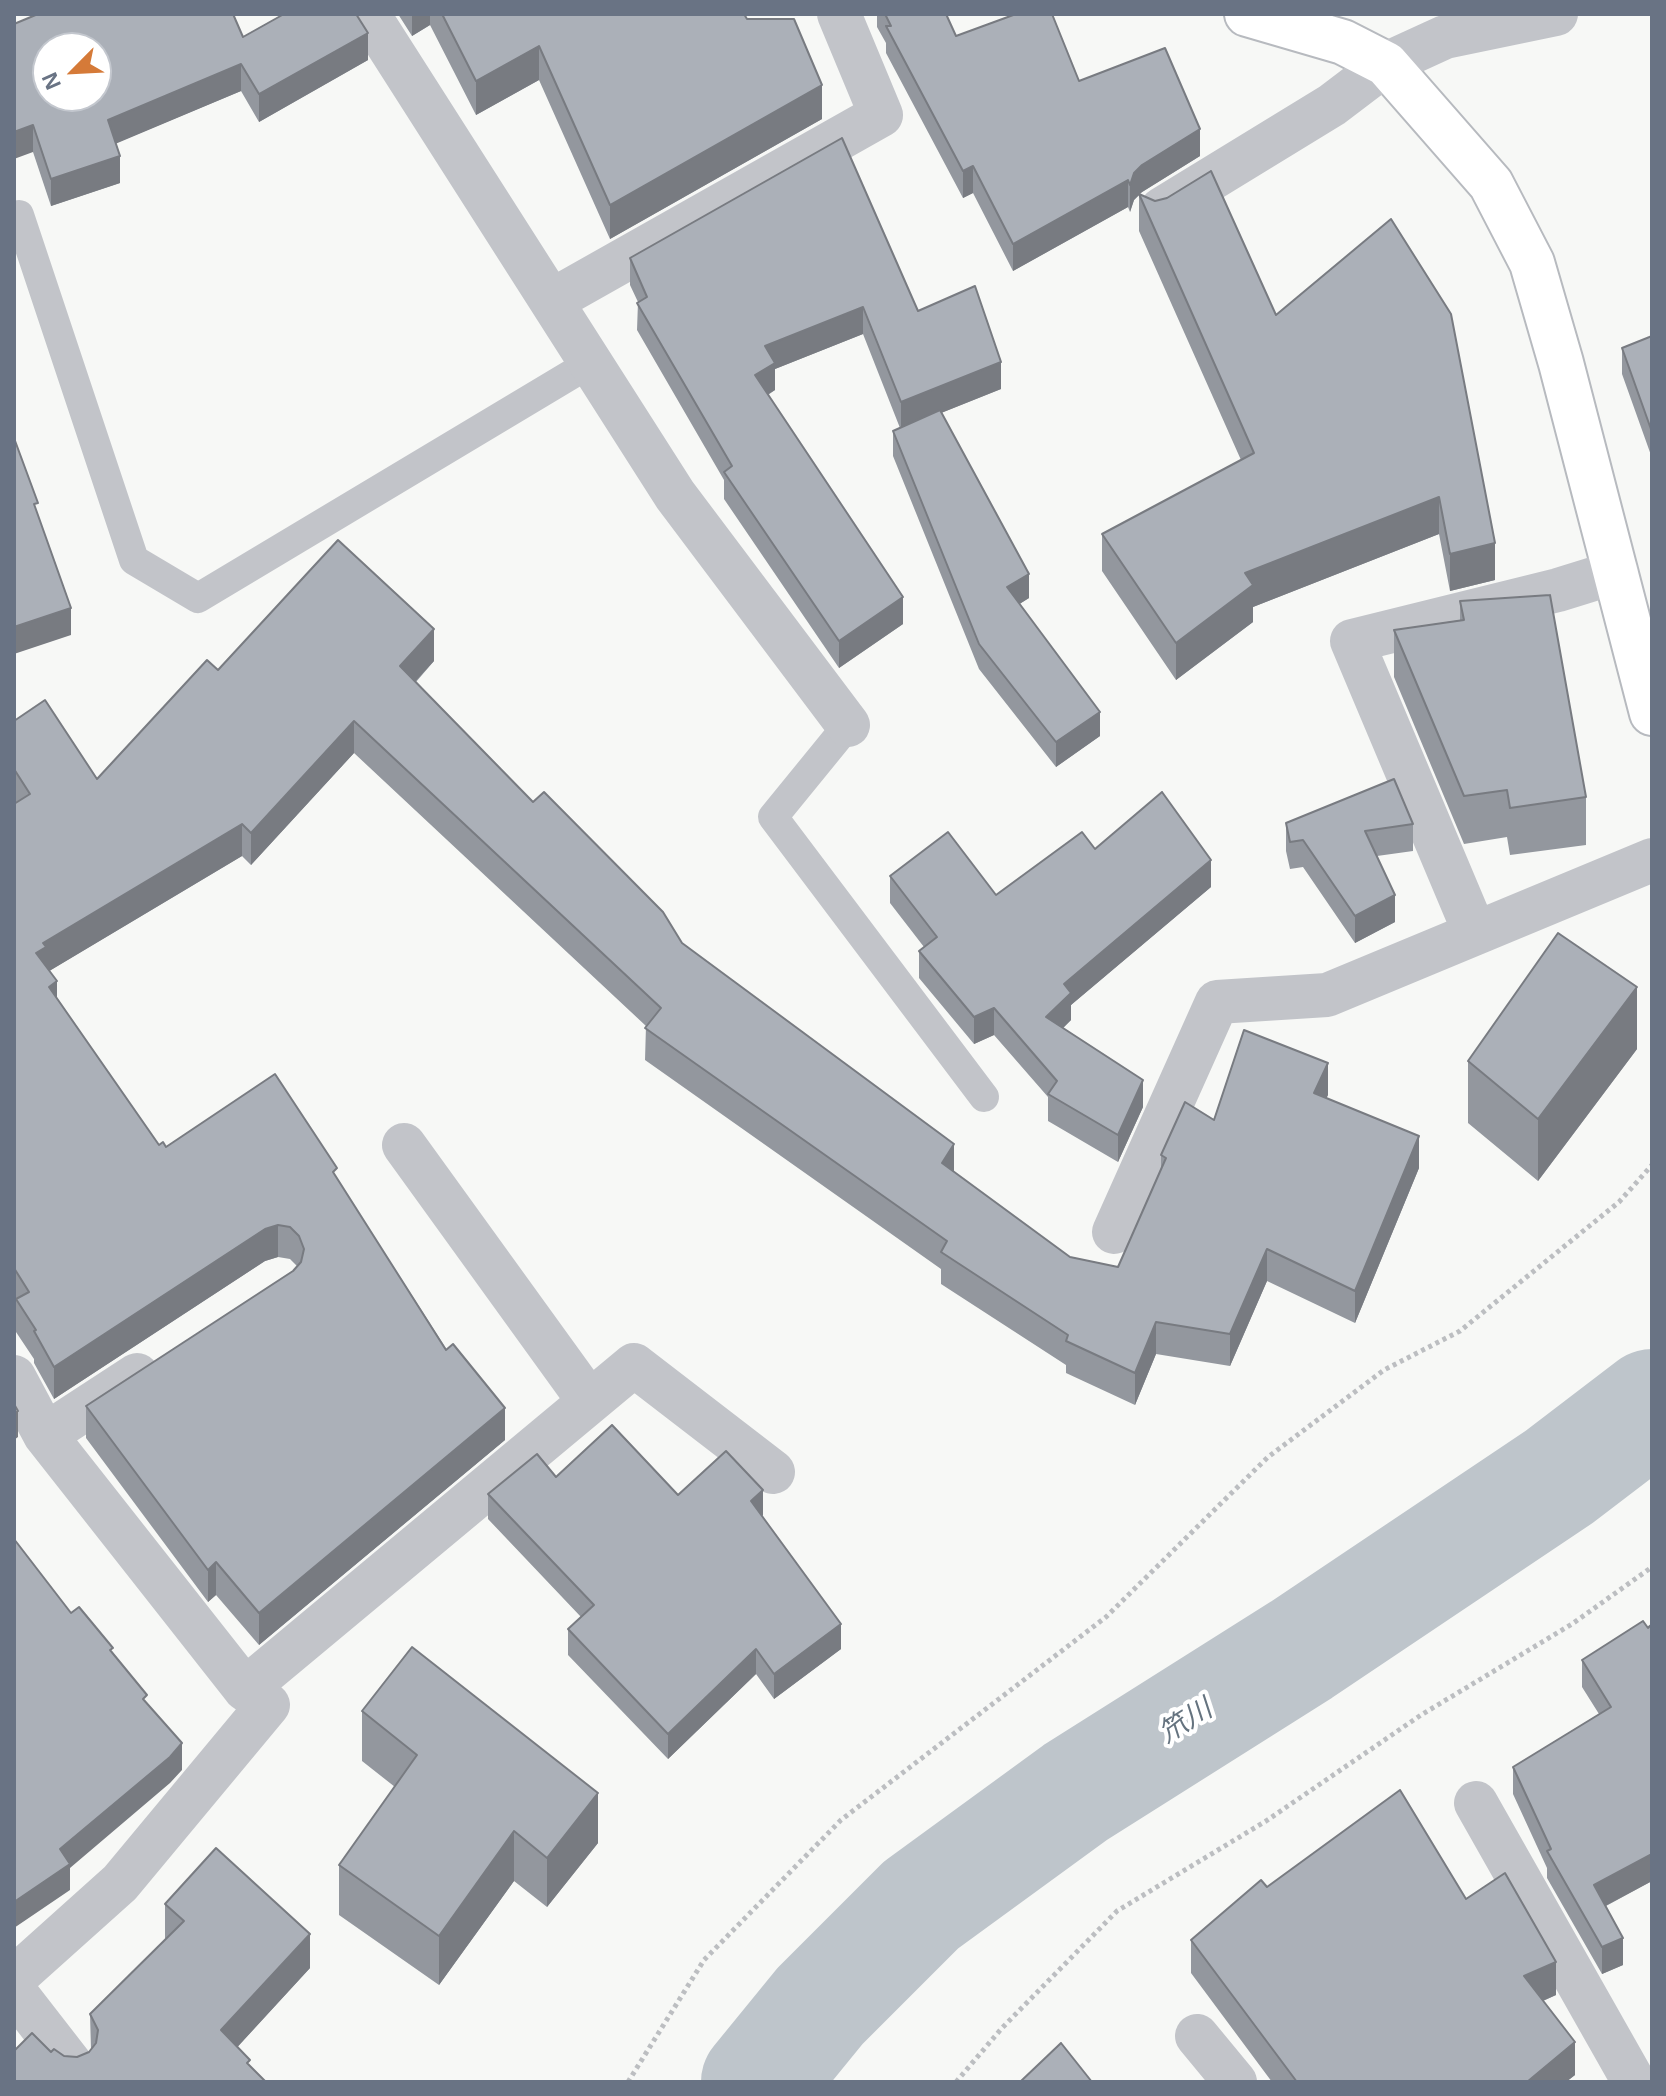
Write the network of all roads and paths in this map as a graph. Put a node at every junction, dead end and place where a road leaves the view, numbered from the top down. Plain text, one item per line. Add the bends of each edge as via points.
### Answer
1 (368, 14) edge
2 (839, 14) edge
3 (1247, 14) edge
4 (1556, 14) edge
5 (1386, 64) junction
6 (1155, 213) edge
7 (19, 215) dead end
8 (553, 300) junction
9 (592, 362) junction
10 (1616, 572) junction
11 (1652, 713) edge
12 (848, 725) joint
13 (1652, 860) edge
14 (1475, 933) junction
15 (984, 1097) dead end
16 (404, 1145) dead end
17 (1652, 1165) edge
18 (1114, 1232) dead end
19 (175, 1350) edge
20 (14, 1377) edge
21 (589, 1401) junction
22 (45, 1435) junction
23 (773, 1472) dead end
24 (1652, 1567) edge
25 (245, 1689) junction
26 (1476, 1803) dead end
27 (14, 1978) edge
28 (14, 1991) edge
29 (1197, 2036) dead end
30 (73, 2067) edge
31 (628, 2082) edge
32 (956, 2082) edge
33 (1235, 2082) edge
34 (1634, 2082) edge

1 - 8 street
2 - 8 street via 881,115
3 - 5 street via 1343,42
4 - 5 street via 1445,37
5 - 6 street via 1332,105
5 - 10 street via 1491,184 1532,263
7 - 9 lane via 134,560 198,598
8 - 9 street
9 - 12 street via 675,495
10 - 11 street
10 - 14 street via 1352,641
12 - 15 lane via 773,817
13 - 14 street
14 - 18 street via 1327,995 1217,1002
16 - 21 street
17 - 31 path via 1619,1202 1460,1331 1384,1370 1268,1457 1106,1617 841,1820 704,1960
19 - 22 street
20 - 22 street
21 - 23 street via 634,1365
21 - 25 street
22 - 25 street
24 - 32 path via 1266,1821 1117,1911
25 - 27 street via 268,1705 120,1883
26 - 34 street
28 - 30 street
29 - 33 street

